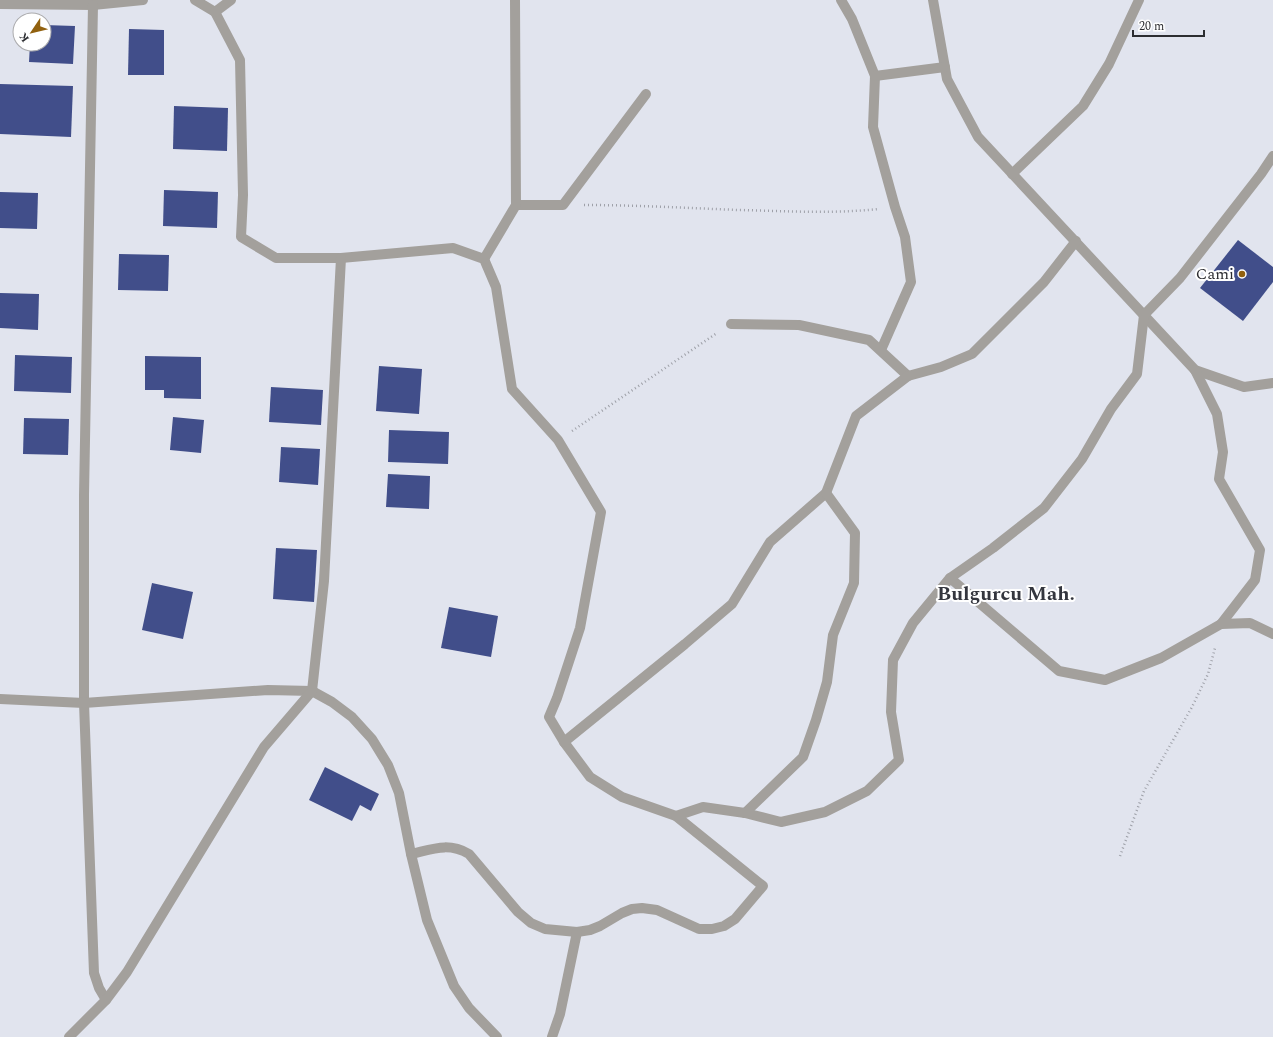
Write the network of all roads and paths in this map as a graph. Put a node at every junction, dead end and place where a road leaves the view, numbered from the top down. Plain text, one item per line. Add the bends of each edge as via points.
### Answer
1 (143, 0) edge
2 (195, 0) edge
3 (231, 0) edge
4 (515, 0) edge
5 (841, 0) edge
6 (933, 0) edge
7 (1139, 0) edge
8 (0, 4) edge
9 (93, 5) junction
10 (215, 12) junction
11 (945, 67) junction
12 (875, 76) junction
13 (646, 94) dead end
14 (1273, 156) edge
15 (1012, 174) junction
16 (516, 205) junction
17 (563, 205) junction
18 (894, 207) junction
19 (1076, 241) junction
20 (340, 258) junction
21 (484, 259) junction
22 (1144, 315) junction
23 (731, 324) joint
24 (880, 350) junction
25 (1195, 370) junction
26 (908, 376) junction
27 (1273, 383) edge
28 (558, 440) junction
29 (826, 493) junction
30 (950, 578) junction
31 (1221, 624) junction
32 (1273, 634) edge
33 (312, 691) junction
34 (0, 698) edge
35 (84, 703) junction
36 (564, 742) junction
37 (745, 813) junction
38 (676, 816) junction
39 (411, 854) junction
40 (1120, 856) dead end
41 (577, 932) junction
42 (106, 1000) junction
43 (69, 1037) edge
44 (498, 1037) edge
45 (552, 1037) edge

1 - 9 street
2 - 10 street
3 - 10 street
4 - 16 street
5 - 12 street via 852,19
6 - 11 street
7 - 15 street via 1109,64 1083,106
8 - 9 street
9 - 35 street via 84,495
10 - 20 street via 240,60 241,237 276,258
11 - 12 street
11 - 15 street via 947,79 978,137
12 - 18 street via 873,127
13 - 17 street
14 - 22 street via 1262,174 1180,278
15 - 19 street
16 - 17 street
16 - 21 street
17 - 18 path via 812,212
18 - 24 street via 905,238 910,282
19 - 22 street
19 - 26 street via 1044,282 972,354 941,367
20 - 21 street via 453,248
20 - 33 street via 324,581
21 - 28 street via 496,287 512,389
22 - 25 street
22 - 30 street via 1137,374 1111,409 1082,459 1044,508
23 - 24 street via 799,325 869,340
23 - 28 path
24 - 26 street
25 - 27 street via 1244,387
25 - 31 street via 1217,414 1223,452 1218,479 1260,550 1255,580
26 - 29 street via 856,416
28 - 36 street via 601,512 580,628 549,717
29 - 36 street via 770,542 732,604
29 - 37 street via 855,533 854,583 833,635 827,682 803,757
30 - 31 street via 1059,671 1105,680 1161,658
30 - 37 street via 913,623 894,660 891,712 899,760 867,791 825,812 781,822
31 - 32 street via 1250,623
31 - 40 path via 1208,674 1144,790
33 - 35 street via 268,690
33 - 39 street via 352,717 372,739 388,765 399,793
33 - 42 street via 264,747 127,972
34 - 35 street
35 - 42 street via 94,973 98,988
36 - 38 street via 590,777 622,797
37 - 38 street via 704,807
38 - 41 street via 763,886 735,919 724,926 699,929 657,910 642,908 622,913 590,930
39 - 41 street via 441,847 460,849 469,854 518,912 531,923 545,929
39 - 44 street via 427,920 454,986 469,1008
41 - 45 street via 560,1014
42 - 43 street

